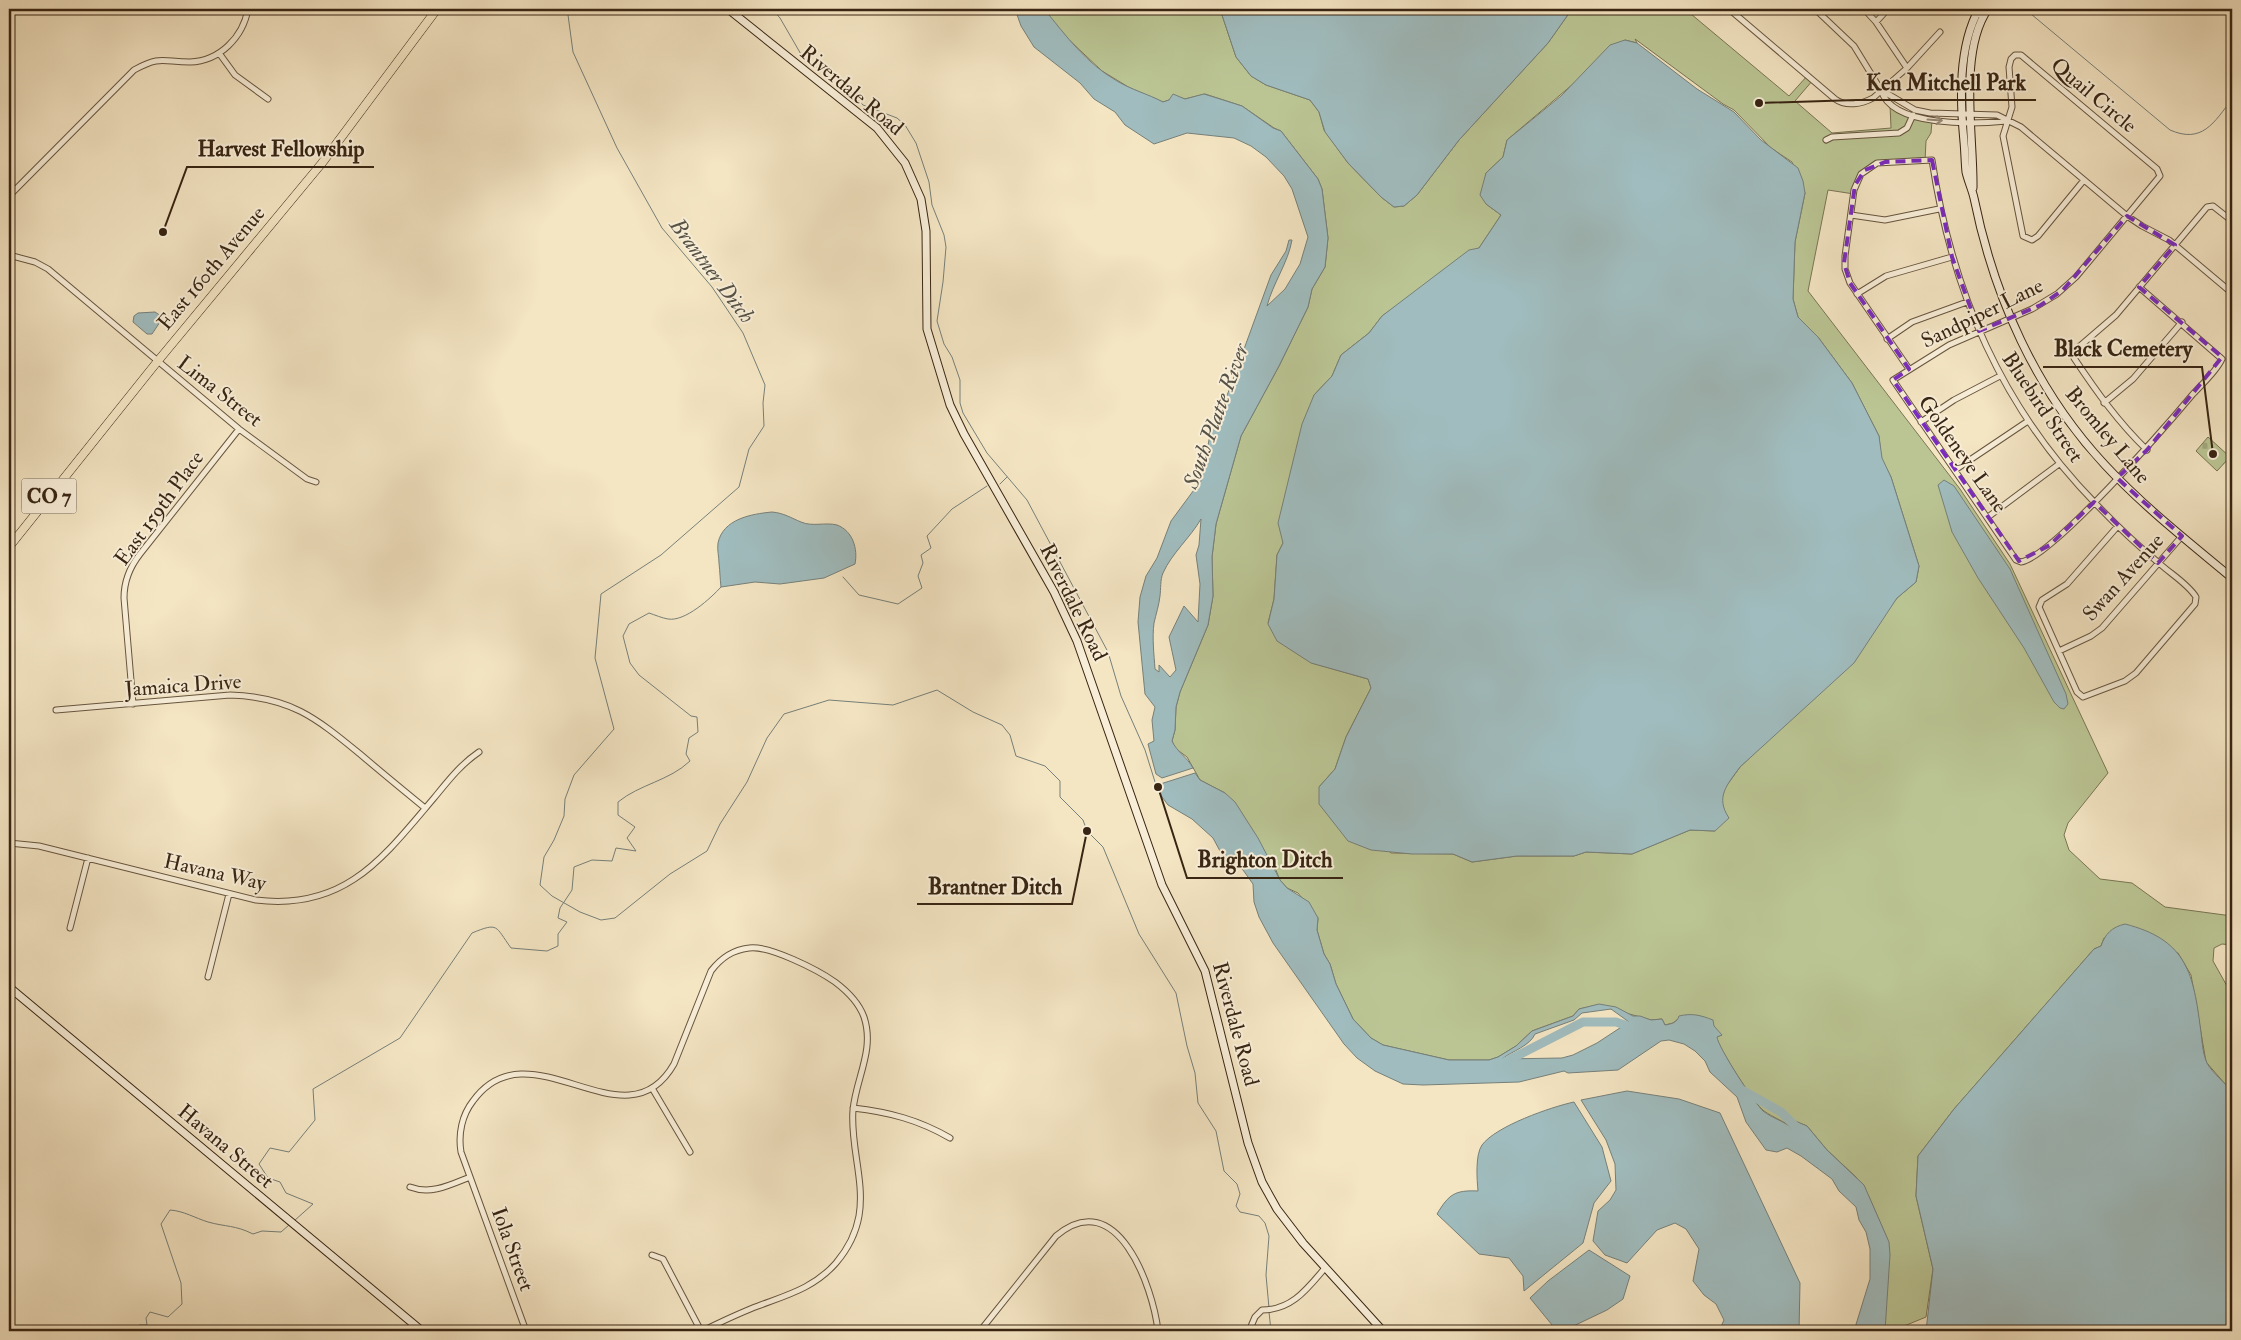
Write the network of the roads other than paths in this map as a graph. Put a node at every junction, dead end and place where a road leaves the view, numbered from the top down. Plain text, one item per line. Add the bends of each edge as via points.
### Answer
1 (248, 9) edge
2 (437, 9) edge
3 (728, 9) edge
4 (1729, 9) edge
5 (1815, 9) edge
6 (1864, 9) edge
7 (1888, 9) edge
8 (1968, 9) edge
9 (1988, 9) edge
10 (1979, 12) edge
11 (1876, 22) junction
12 (1940, 32) dead end
13 (2013, 49) dead end
14 (219, 53) junction
15 (2015, 55) junction
16 (1907, 68) junction
17 (1881, 90) junction
18 (268, 99) dead end
19 (1915, 110) junction
20 (1966, 113) junction
21 (1913, 117) junction
22 (2008, 121) junction
23 (1966, 122) junction
24 (1826, 140) dead end
25 (2084, 180) junction
26 (9, 196) edge
27 (1939, 208) junction
28 (1851, 215) junction
29 (2127, 216) junction
30 (2232, 221) edge
31 (2175, 245) junction
32 (9, 254) edge
33 (1952, 257) junction
34 (2139, 287) junction
35 (2232, 293) edge
36 (1857, 294) junction
37 (1967, 302) junction
38 (2010, 318) junction
39 (2182, 322) junction
40 (1979, 331) junction
41 (1888, 338) junction
42 (157, 362) junction
43 (1909, 369) junction
44 (2000, 376) junction
45 (2104, 404) junction
46 (2028, 421) junction
47 (1921, 422) junction
48 (239, 429) junction
49 (2146, 450) junction
50 (2059, 464) junction
51 (1955, 470) junction
52 (2117, 478) junction
53 (316, 482) dead end
54 (2094, 502) junction
55 (1988, 518) junction
56 (2117, 526) junction
57 (2182, 536) junction
58 (9, 547) edge
59 (2158, 563) junction
60 (2232, 578) edge
61 (2059, 651) junction
62 (133, 704) junction
63 (56, 710) dead end
64 (479, 752) dead end
65 (425, 808) junction
66 (9, 843) edge
67 (88, 858) junction
68 (230, 894) junction
69 (70, 928) dead end
70 (208, 977) dead end
71 (9, 987) edge
72 (652, 1088) junction
73 (854, 1108) junction
74 (950, 1138) dead end
75 (690, 1152) dead end
76 (470, 1177) junction
77 (410, 1187) dead end
78 (652, 1255) dead end
79 (1325, 1268) junction
80 (422, 1331) edge
81 (526, 1331) edge
82 (702, 1331) edge
83 (980, 1331) edge
84 (1158, 1331) edge
85 (1249, 1331) edge
86 (1383, 1331) edge

1 - 14 street via 237,35
2 - 42 main road, East 160th Avenue / CO 7 via 322,163
3 - 79 street, Riverdale Road via 877,128 911,172 921,199 926,231 927,329 950,405 1054,592 1077,641 1162,885 1205,971 1248,1142 1262,1182 1282,1216
4 - 17 street via 1839,101 1848,104 1867,101
5 - 17 street via 1854,46
6 - 11 street
7 - 11 street
8 - 10 street
9 - 10 street, Bromley Lane
10 - 20 street, Bromley Lane via 1968,32 1965,48
11 - 16 street
12 - 16 street
13 - 15 street
14 - 18 street via 235,75
14 - 26 street via 190,62 163,59 134,70
15 - 22 street via 2009,67 2012,107
15 - 29 street, Quail Circle via 2021,55 2160,172
16 - 17 street
17 - 19 street
17 - 21 street via 1890,105
19 - 20 street
19 - 21 street
20 - 22 street via 1997,115
20 - 23 street, Bromley Lane
21 -> 23 street
21 - 24 street via 1907,128 1899,133
22 - 23 street
22 - 25 street via 2021,127
22 - 25 street via 2004,142 2022,234 2027,243 2038,236
23 - 38 street, Bromley Lane via 1966,172 1989,261
25 - 29 street
27 - 28 street via 1882,220
27 - 28 street, Bluebird Street via 1932,160 1877,163 1858,179
27 - 33 street, Bluebird Street
28 - 36 street via 1844,263 1847,277
29 - 31 street
29 - 38 street, Sandpiper Lane via 2063,290 2041,305
30 - 31 street via 2210,205
31 - 34 street
31 - 35 street
32 - 42 street, Lima Street via 48,269
33 - 36 street via 1886,276
33 - 37 street, Bluebird Street
34 - 39 street
34 - 45 street via 2116,315 2076,349 2073,356
36 - 41 street
37 - 40 street, Bluebird Street
37 - 41 street via 1912,322
38 - 40 street, Sandpiper Lane
38 - 52 street, Bromley Lane via 2038,375 2062,411
39 - 45 street via 2133,379
39 - 49 street via 2224,359
40 - 43 street, Sandpiper Lane
40 - 44 street, Bluebird Street
41 - 43 street
42 - 48 street, Lima Street
42 - 58 main road, East 160th Avenue / CO 7
43 - 47 street, Goldeneye Lane via 1893,380
44 - 46 street, Bluebird Street
44 - 47 street
45 - 49 street
46 - 50 street, Bluebird Street
46 - 51 street
47 - 51 street, Goldeneye Lane
48 - 53 street, Lima Street via 307,479
48 - 62 street, East 159th Place via 129,571 124,598
49 - 52 street
50 - 54 street, Bluebird Street
50 - 55 street
51 - 55 street, Goldeneye Lane
52 - 54 street
52 - 57 street, Bromley Lane
54 - 55 street, Goldeneye Lane via 2050,545 2019,561
54 - 56 street, Bluebird Street
56 - 59 street, Bluebird Street
56 - 61 street via 2067,584 2040,604 2040,611
57 - 59 street, Swan Avenue
57 - 60 street, Bromley Lane
59 - 61 street, Swan Avenue via 2098,632
59 - 61 street, Bluebird Street via 2196,597 2195,604 2136,673 2125,681 2083,697 2078,694
62 - 63 street, Jamaica Drive
62 - 65 street, Jamaica Drive via 230,695 278,701 322,723
64 - 65 street, Havana Way via 460,767
65 - 68 street, Havana Way via 372,868 334,890 311,898 281,901
66 - 67 street, Havana Way via 39,846
67 - 68 street, Havana Way
67 - 69 street
68 - 70 street
71 - 80 street, Havana Street
72 - 73 street via 674,1064 711,971 722,958 740,950 764,948 835,982 856,1003 864,1017 867,1045
72 - 75 street
72 - 76 street, Iola Street via 623,1096 604,1094 533,1073 518,1073 496,1080 478,1095 463,1120 460,1147
73 - 74 street via 911,1119
73 - 82 street via 860,1206 854,1233 839,1260 806,1288
76 - 77 street via 437,1189
76 - 81 street, Iola Street
78 - 82 street via 663,1259
79 - 85 street via 1298,1299 1272,1310 1262,1310
79 - 86 street, Riverdale Road
83 - 84 street via 1056,1236 1071,1226 1090,1223 1113,1231 1132,1252 1148,1285

